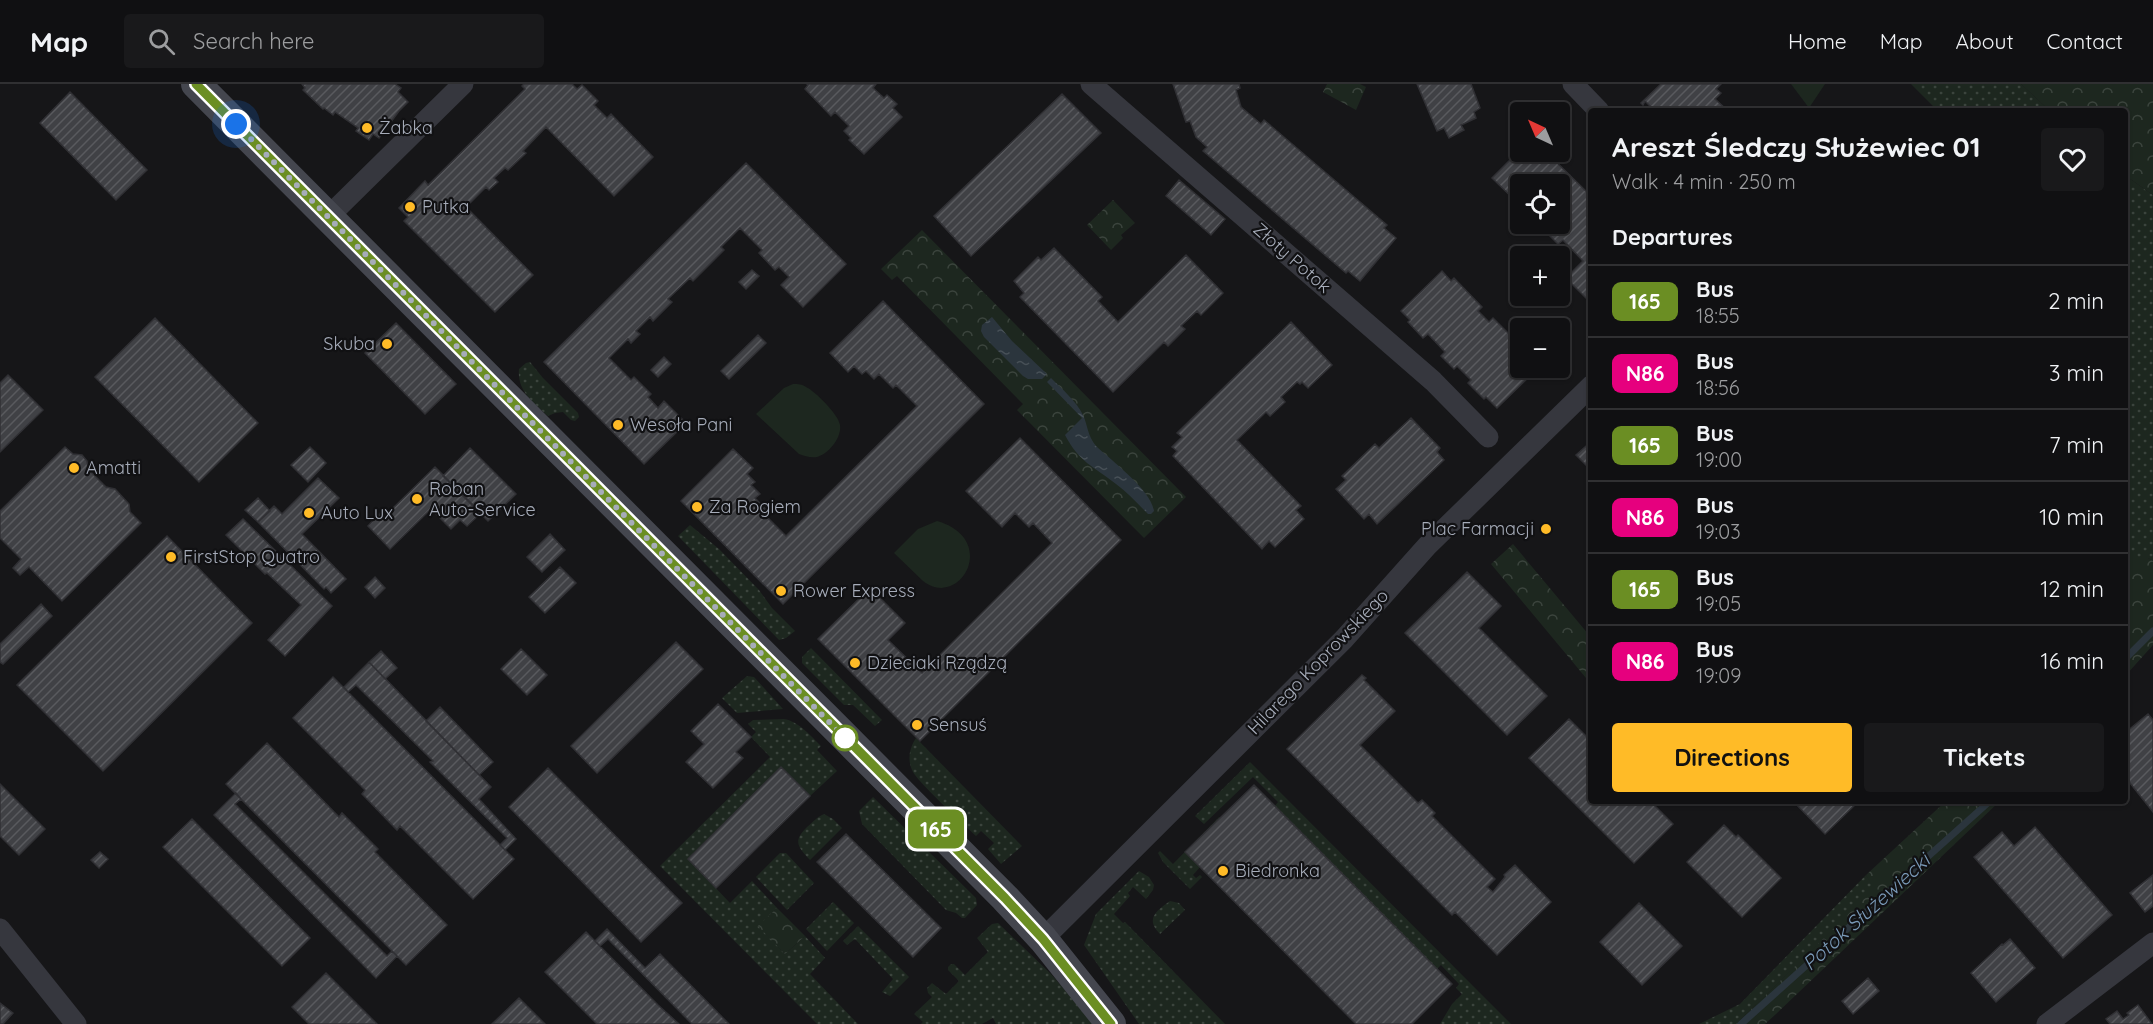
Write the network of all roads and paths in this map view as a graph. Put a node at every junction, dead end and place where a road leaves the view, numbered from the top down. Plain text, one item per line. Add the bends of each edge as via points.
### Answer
1 (196, 84) edge
2 (1091, 84) edge
3 (1573, 84) edge
4 (456, 86) edge
5 (1596, 108) edge
6 (328, 217) junction
7 (1588, 389) edge
8 (1488, 437) dead end
9 (0, 929) edge
10 (1043, 939) junction
11 (2153, 943) edge
12 (76, 1024) edge
13 (1111, 1024) edge
14 (2047, 1024) edge

1 - 6 street
2 - 8 street, Złoty Potok via 1433,381
3 - 5 street
4 - 6 street
6 - 10 street
7 - 10 street, Hilarego Koprowskiego via 1427,546 1344,639
9 - 12 street
10 - 13 street
11 - 14 street

